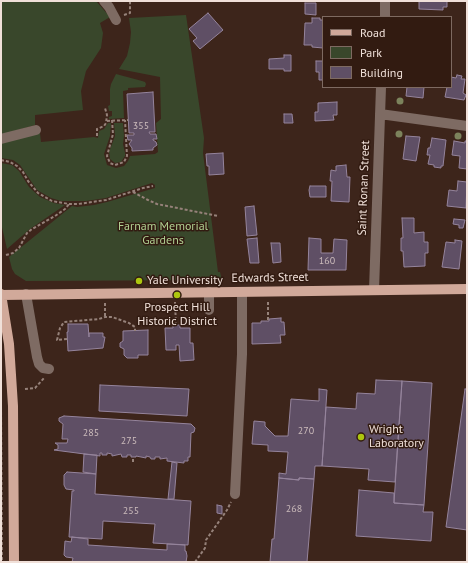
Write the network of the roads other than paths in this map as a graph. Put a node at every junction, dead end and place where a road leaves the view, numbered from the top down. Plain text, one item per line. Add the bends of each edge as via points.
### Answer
1 (104, 1) edge
2 (386, 1) edge
3 (385, 16) edge
4 (120, 18) road end
5 (381, 88) edge
6 (380, 114) junction
7 (467, 126) edge
8 (36, 130) dead end
9 (1, 139) edge
10 (374, 290) junction
11 (467, 290) edge
12 (209, 292) junction
13 (242, 292) junction
14 (1, 294) edge
15 (26, 294) junction
16 (209, 310) dead end
17 (48, 370) road end
18 (235, 494) road end
19 (14, 562) edge

1 - 4 street
2 - 3 street
5 - 6 street, Saint Ronan Street
6 - 7 street
6 - 10 street, Saint Ronan Street
8 - 9 street
10 - 11 main road, Edwards Street
10 - 13 main road, Edwards Street
12 - 13 main road, Edwards Street
12 - 15 main road, Edwards Street
12 - 16 street
13 - 18 street via 242,354
14 - 15 main road, Edwards Street
14 - 19 main road via 9,344 12,392
15 - 17 street via 39,364

